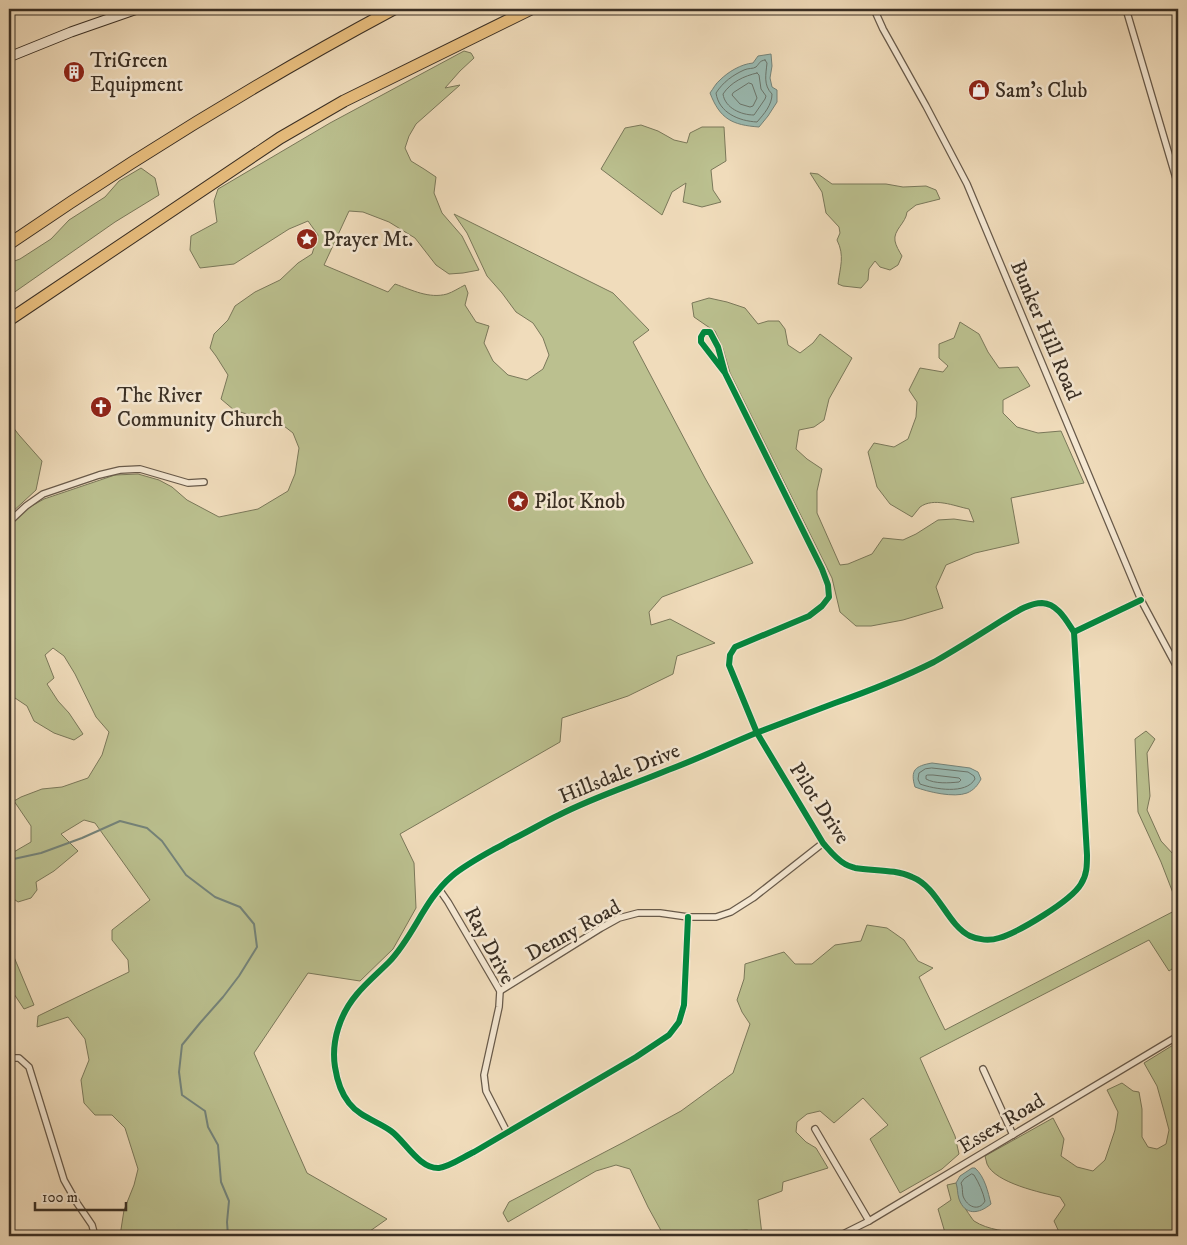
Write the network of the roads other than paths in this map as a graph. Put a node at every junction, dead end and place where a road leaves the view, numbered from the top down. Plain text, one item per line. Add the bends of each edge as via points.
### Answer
1 (137, 9) edge
2 (394, 9) edge
3 (531, 9) edge
4 (874, 9) edge
5 (1126, 9) edge
6 (9, 57) edge
7 (1178, 185) edge
8 (9, 244) edge
9 (9, 320) edge
10 (725, 373) junction
11 (204, 482) dead end
12 (9, 522) edge
13 (1141, 600) junction
14 (1074, 632) junction
15 (1178, 669) edge
16 (757, 733) junction
17 (823, 843) junction
18 (439, 890) junction
19 (688, 917) junction
20 (500, 991) junction
21 (1178, 1036) edge
22 (9, 1058) edge
23 (983, 1069) dead end
24 (815, 1129) dead end
25 (507, 1132) junction
26 (1013, 1135) junction
27 (869, 1221) junction
28 (95, 1236) edge
29 (840, 1236) edge

1 - 6 main road
2 - 8 highway via 240,95
3 - 9 highway via 344,101 280,138
4 - 13 street, Bunker Hill Road via 967,184
5 - 7 street
10 - 10 street, Pilot Drive via 718,347 710,332 704,332 701,342
10 - 16 street, Pilot Drive via 828,584 829,596 809,616 735,647 730,655 729,666
11 - 12 street via 188,483 140,469 120,470 43,494
13 - 14 street
13 - 15 street, Bunker Hill Road
14 - 16 street, Hillsdale Drive via 1056,608 1045,603 1032,604 911,673
14 - 17 street, Pilot Drive via 1087,855 1086,872 1075,892 1020,929 999,938 979,939 963,932 923,883 912,876 846,866
16 - 17 street, Pilot Drive
16 - 18 street, Hillsdale Drive via 560,814 464,866
17 - 19 street, Denny Road via 731,912 716,917
18 - 20 street, Ray Drive
18 - 25 street, Hillsdale Drive via 404,944 356,995 344,1014 334,1052 337,1078 342,1093 358,1112 394,1133 430,1166 447,1166
19 - 20 street, Denny Road via 638,913 620,918
19 - 25 street, Hillsdale Drive via 684,1005 679,1022 669,1035
20 - 25 street, Ray Drive via 484,1075 486,1091
21 - 26 street, Essex Road
22 - 28 street via 19,1058 29,1068 64,1180 92,1225
23 - 26 street
24 - 27 street
26 - 27 street, Essex Road
27 - 29 street, Essex Road

